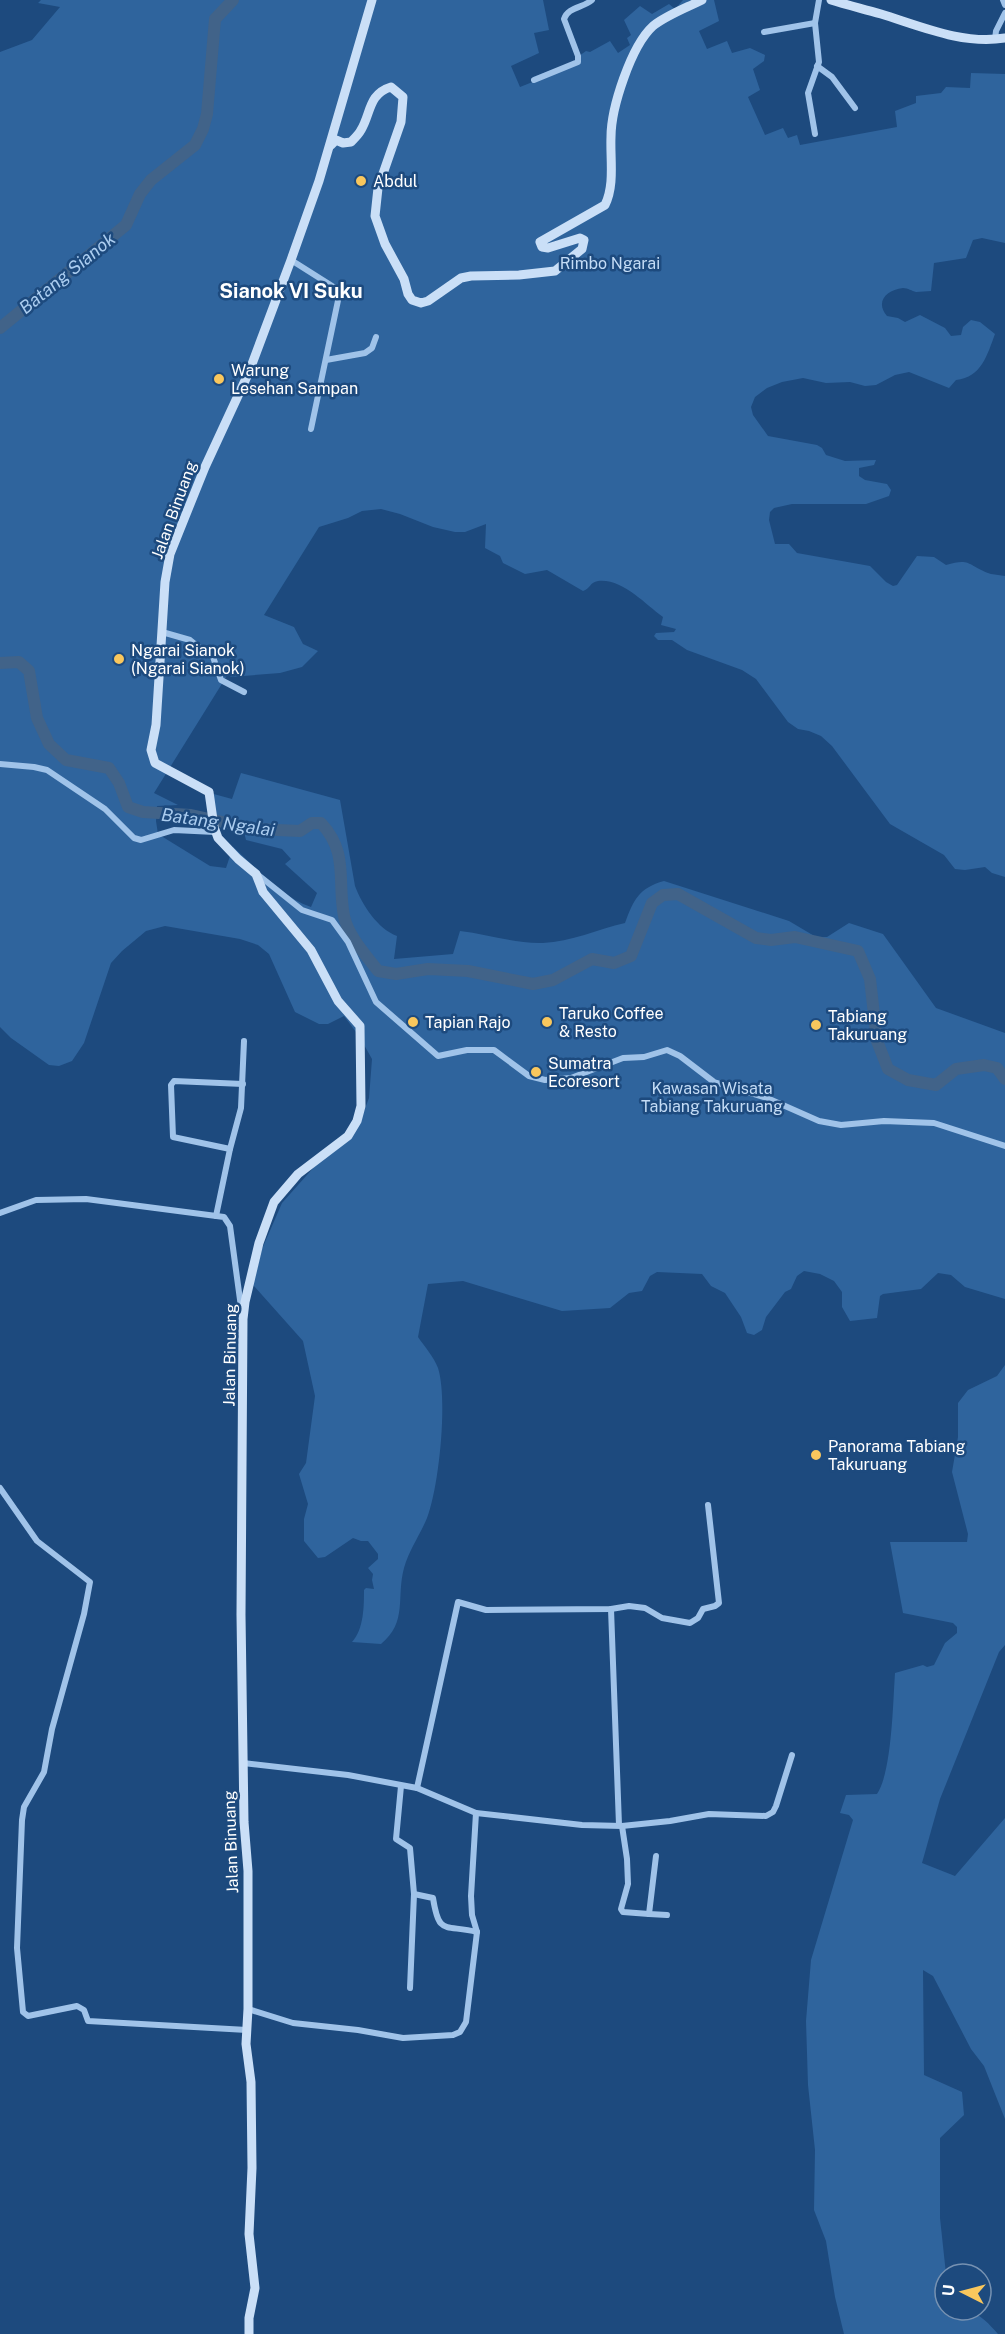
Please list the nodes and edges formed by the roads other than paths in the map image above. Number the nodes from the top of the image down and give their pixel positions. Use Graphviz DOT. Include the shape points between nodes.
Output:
graph roads {
  1 [pos="372,0"];
  2 [pos="592,0"];
  3 [pos="702,0"];
  4 [pos="819,0"];
  5 [pos="831,0"];
  6 [pos="1003,0"];
  7 [pos="849,3"];
  8 [pos="1005,5"];
  9 [pos="1005,13"];
  10 [pos="815,23"];
  11 [pos="764,32"];
  12 [pos="1000,38"];
  13 [pos="817,66"];
  14 [pos="534,80"];
  15 [pos="855,108"];
  16 [pos="815,134"];
  17 [pos="331,145"];
  18 [pos="291,260"];
  19 [pos="376,337"];
  20 [pos="326,360"];
  21 [pos="311,429"];
  22 [pos="162,632"];
  23 [pos="244,692"];
  24 [pos="0,764"];
  25 [pos="214,829"];
  26 [pos="256,873"];
  27 [pos="244,1041"];
  28 [pos="243,1084"];
  29 [pos="1005,1146"];
  30 [pos="230,1149"];
  31 [pos="0,1213"];
  32 [pos="216,1216"];
  33 [pos="243,1319"];
  34 [pos="0,1488"];
  35 [pos="708,1505"];
  36 [pos="611,1609"];
  37 [pos="792,1755"];
  38 [pos="243,1762"];
  39 [pos="401,1786"];
  40 [pos="417,1788"];
  41 [pos="476,1813"];
  42 [pos="621,1825"];
  43 [pos="656,1856"];
  44 [pos="414,1894"];
  45 [pos="649,1914"];
  46 [pos="667,1915"];
  47 [pos="477,1932"];
  48 [pos="410,1988"];
  49 [pos="248,2009"];
  50 [pos="247,2030"];
  51 [pos="249,2334"];
  1 -- 17 [label="main road, Jalan Binuang"];
  2 -- 14 [label="street" via="569,11 564,19 578,62"];
  3 -- 17 [label="main road" via="652,27 640,44 612,111 610,186 605,205 540,242 548,248 584,240 582,249 555,271 461,278 428,301 417,302 408,294 375,216 378,188 401,122 403,97 391,87 384,89 369,106 362,129 351,142 336,140"];
  4 -- 10 [label="street"];
  5 -- 7 [label="main road"];
  6 -- 8 [label="street"];
  7 -- 12 [label="main road" via="966,38"];
  9 -- 12 [label="street" via="996,30"];
  10 -- 11 [label="street"];
  10 -- 13 [label="street"];
  13 -- 15 [label="street" via="831,77"];
  13 -- 16 [label="street" via="808,93"];
  17 -- 18 [label="main road, Jalan Binuang"];
  18 -- 20 [label="street" via="340,291"];
  18 -- 22 [label="main road, Jalan Binuang" via="249,372 170,554"];
  19 -- 20 [label="street" via="365,353"];
  20 -- 21 [label="street"];
  22 -- 23 [label="street" via="193,640 212,654 221,680"];
  22 -- 25 [label="main road, Jalan Binuang" via="151,755 155,763 209,792"];
  24 -- 25 [label="street" via="47,770 105,809 134,838"];
  25 -- 26 [label="main road, Jalan Binuang" via="225,847"];
  26 -- 29 [label="street" via="302,910 332,920 348,942 376,1002 438,1056 494,1050 528,1076 552,1080 571,1078 623,1058 667,1050 714,1082 767,1098 828,1124 934,1123"];
  26 -- 33 [label="main road, Jalan Binuang" via="263,892 311,950 338,1001 360,1026 361,1106 348,1136 298,1174 274,1202 258,1243"];
  27 -- 28 [label="street"];
  28 -- 30 [label="street"];
  28 -- 30 [label="street" via="185,1080 171,1085 173,1137"];
  30 -- 32 [label="street"];
  31 -- 32 [label="street" via="36,1200 86,1199"];
  32 -- 33 [label="street" via="224,1217 230,1226"];
  33 -- 38 [label="main road, Jalan Binuang"];
  34 -- 50 [label="street" via="37,1541 90,1582 51,1729 44,1772 24,1807 17,1948 23,2012 28,2016 77,2006 84,2010 88,2021"];
  35 -- 36 [label="street" via="719,1602 703,1609 690,1623 662,1618 645,1608"];
  36 -- 40 [label="street" via="486,1610 458,1602"];
  36 -- 42 [label="street"];
  37 -- 42 [label="street" via="776,1806 766,1816 697,1815"];
  38 -- 39 [label="street"];
  38 -- 49 [label="main road, Jalan Binuang"];
  39 -- 40 [label="street"];
  39 -- 44 [label="street" via="396,1839 412,1853"];
  40 -- 41 [label="street"];
  41 -- 42 [label="street" via="582,1825"];
  41 -- 47 [label="street" via="471,1896"];
  42 -- 45 [label="street" via="628,1884 621,1909"];
  43 -- 45 [label="street"];
  44 -- 47 [label="street" via="433,1898 435,1916 445,1927"];
  44 -- 48 [label="street"];
  45 -- 46 [label="street"];
  47 -- 49 [label="street" via="466,2022 453,2035 403,2038 293,2023"];
  49 -- 50 [label="main road, Jalan Binuang"];
  50 -- 51 [label="main road, Jalan Binuang" via="252,2168 249,2234 255,2281"];
}
